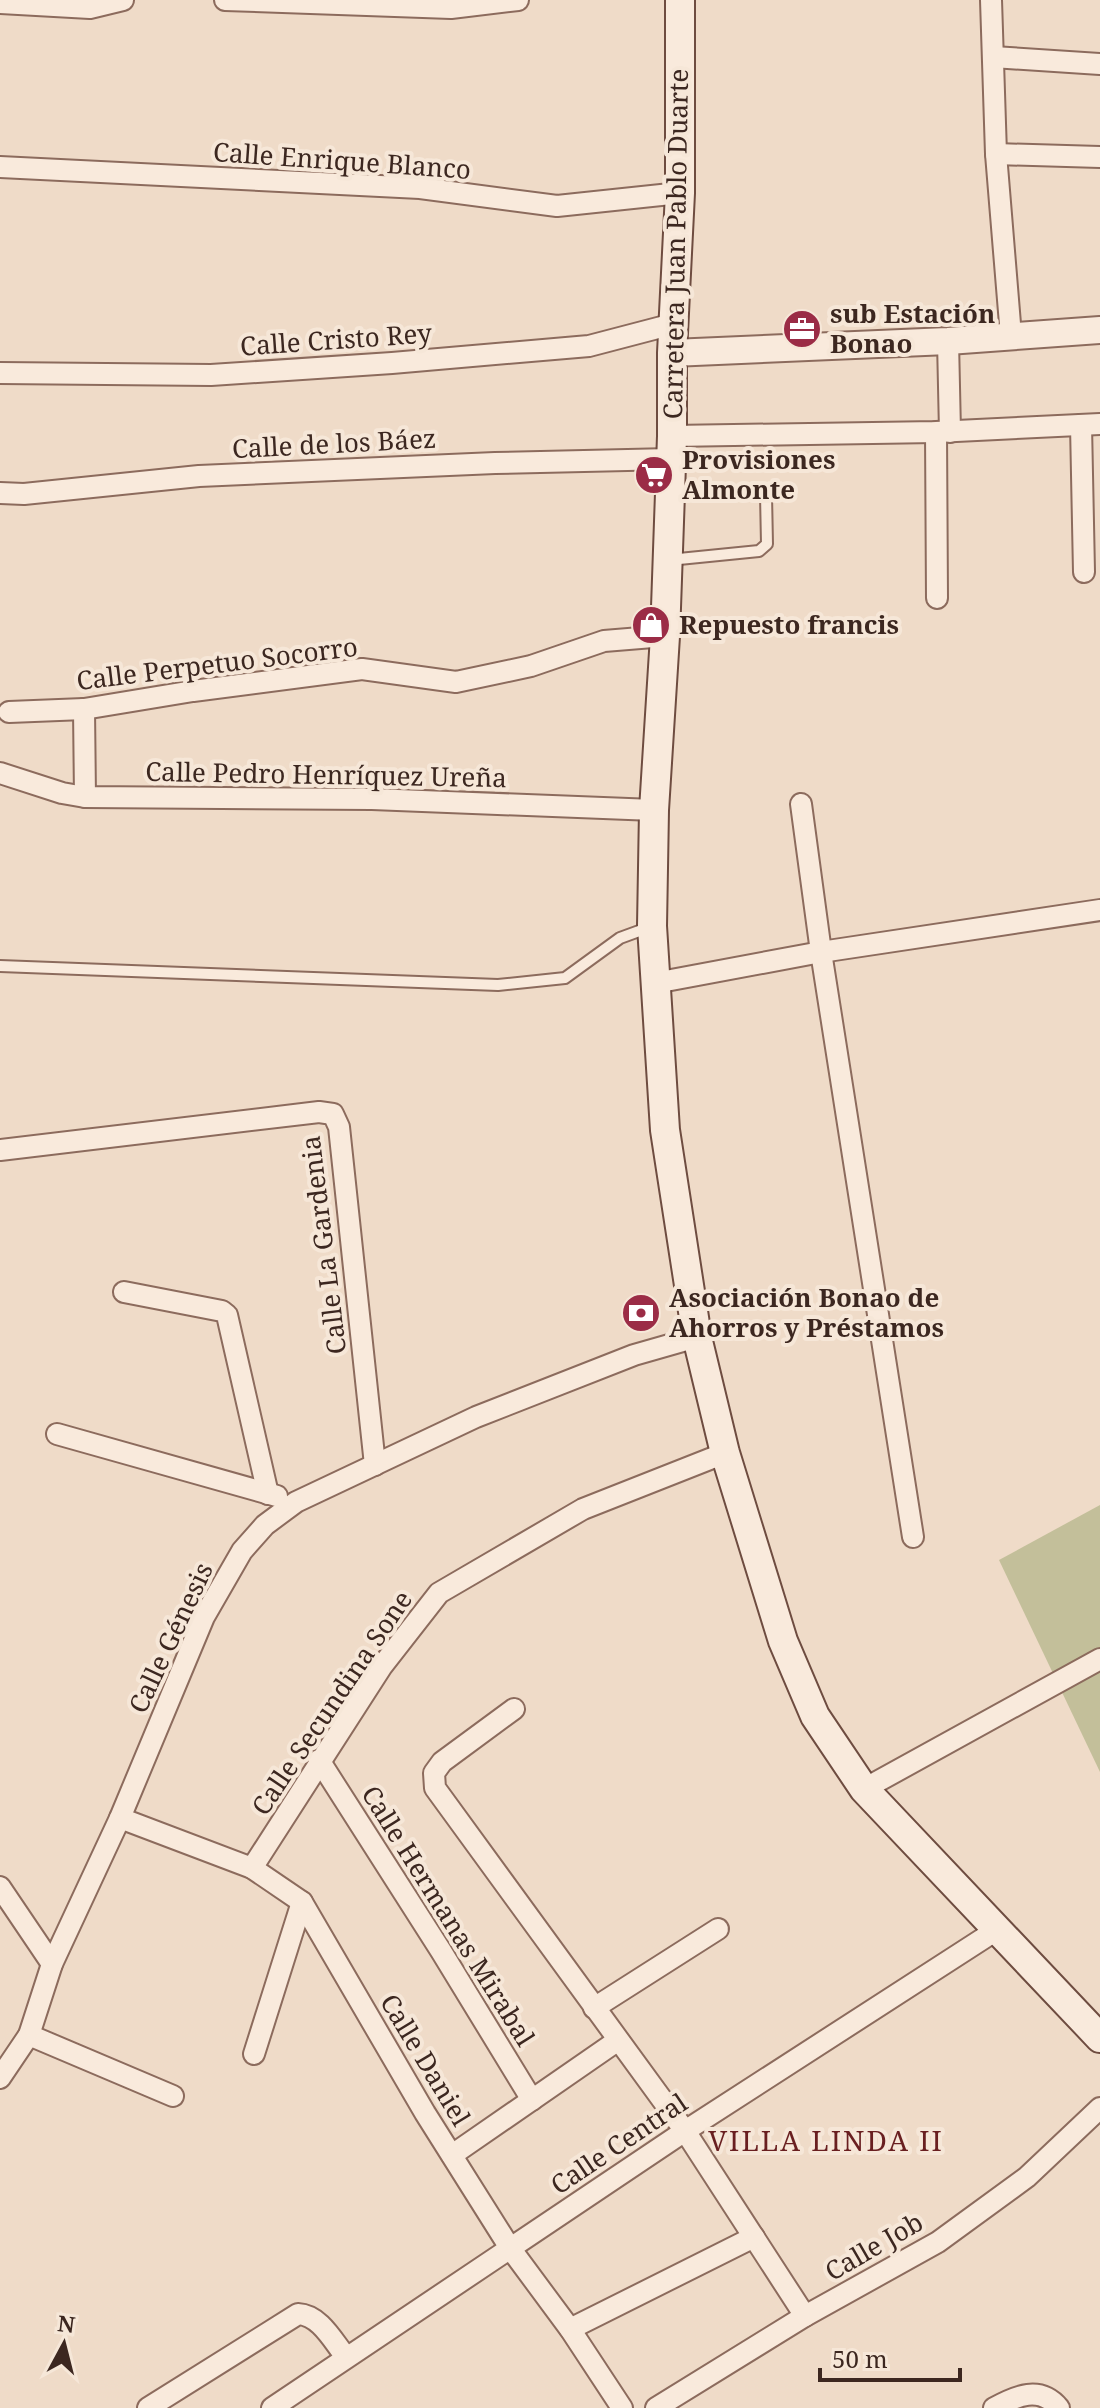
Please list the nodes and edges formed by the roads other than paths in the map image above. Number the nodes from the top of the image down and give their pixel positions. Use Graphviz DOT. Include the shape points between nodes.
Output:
graph roads {
  1 [pos="123,0"];
  2 [pos="225,0"];
  3 [pos="518,0"];
  4 [pos="680,0"];
  5 [pos="991,0"];
  6 [pos="0,3"];
  7 [pos="993,57"];
  8 [pos="1100,64"];
  9 [pos="996,154"];
  10 [pos="1100,157"];
  11 [pos="0,167"];
  12 [pos="680,193"];
  13 [pos="673,324"];
  14 [pos="1100,330"];
  15 [pos="1011,336"];
  16 [pos="948,341"];
  17 [pos="672,353"];
  18 [pos="0,373"];
  19 [pos="1091,425"];
  20 [pos="943,432"];
  21 [pos="671,448"];
  22 [pos="0,493"];
  23 [pos="670,495"];
  24 [pos="667,560"];
  25 [pos="1084,572"];
  26 [pos="937,598"];
  27 [pos="665,636"];
  28 [pos="84,709"];
  29 [pos="9,712"];
  30 [pos="0,773"];
  31 [pos="85,797"];
  32 [pos="801,804"];
  33 [pos="654,810"];
  34 [pos="1100,910"];
  35 [pos="652,926"];
  36 [pos="821,952"];
  37 [pos="0,966"];
  38 [pos="655,983"];
  39 [pos="0,1150"];
  40 [pos="124,1292"];
  41 [pos="697,1337"];
  42 [pos="57,1434"];
  43 [pos="725,1453"];
  44 [pos="375,1465"];
  45 [pos="268,1494"];
  46 [pos="296,1502"];
  47 [pos="913,1537"];
  48 [pos="1100,1659"];
  49 [pos="514,1709"];
  50 [pos="319,1760"];
  51 [pos="864,1789"];
  52 [pos="120,1818"];
  53 [pos="252,1868"];
  54 [pos="0,1887"];
  55 [pos="302,1902"];
  56 [pos="718,1929"];
  57 [pos="998,1929"];
  58 [pos="52,1964"];
  59 [pos="594,2008"];
  60 [pos="29,2035"];
  61 [pos="1100,2038"];
  62 [pos="617,2041"];
  63 [pos="254,2054"];
  64 [pos="0,2078"];
  65 [pos="173,2096"];
  66 [pos="532,2100"];
  67 [pos="1100,2108"];
  68 [pos="685,2131"];
  69 [pos="452,2155"];
  70 [pos="754,2237"];
  71 [pos="510,2248"];
  72 [pos="805,2316"];
  73 [pos="570,2329"];
  74 [pos="346,2357"];
  75 [pos="148,2408"];
  76 [pos="272,2408"];
  77 [pos="622,2408"];
  78 [pos="656,2408"];
  79 [pos="994,2408"];
  80 [pos="1059,2408"];
  1 -- 6 [label="street" via="90,8"];
  2 -- 3 [label="street" via="451,8"];
  4 -- 12 [label="main road, Carretera Juan Pablo Duarte"];
  5 -- 7 [label="street"];
  7 -- 8 [label="street"];
  7 -- 9 [label="street"];
  9 -- 10 [label="street"];
  9 -- 15 [label="street"];
  11 -- 12 [label="street, Calle Enrique Blanco" via="420,188 557,206"];
  12 -- 13 [label="main road, Carretera Juan Pablo Duarte"];
  13 -- 17 [label="main road, Carretera Juan Pablo Duarte"];
  13 -- 18 [label="street, Calle Cristo Rey" via="589,346 392,363 211,375"];
  14 -- 15 [label="street"];
  15 -- 16 [label="street"];
  16 -- 17 [label="street"];
  16 -- 20 [label="street"];
  17 -- 21 [label="main road, Carretera Juan Pablo Duarte"];
  19 -- 20 [label="street, Calle de los Báez"];
  19 -- 25 [label="street"];
  20 -- 21 [label="street, Calle de los Báez"];
  20 -- 26 [label="street"];
  21 -- 22 [label="street, Calle de los Báez"];
  21 -- 23 [label="main road, Carretera Juan Pablo Duarte"];
  23 -- 24 [label="main road, Carretera Juan Pablo Duarte"];
  23 -- 24 [label="lane" via="763,490 767,544 759,551"];
  24 -- 27 [label="main road, Carretera Juan Pablo Duarte"];
  27 -- 28 [label="street, Calle Perpetuo Socorro" via="604,641 531,666 456,682 362,669"];
  27 -- 33 [label="main road, Carretera Juan Pablo Duarte"];
  28 -- 29 [label="street, Calle Perpetuo Socorro"];
  28 -- 31 [label="street"];
  30 -- 31 [label="street, Calle Pedro Henríquez Ureña"];
  31 -- 33 [label="street, Calle Pedro Henríquez Ureña" via="372,799"];
  32 -- 36 [label="street"];
  33 -- 35 [label="main road, Carretera Juan Pablo Duarte"];
  34 -- 36 [label="street"];
  35 -- 37 [label="lane" via="620,938 565,978 498,985"];
  35 -- 38 [label="main road, Carretera Juan Pablo Duarte"];
  36 -- 38 [label="street"];
  36 -- 47 [label="street"];
  38 -- 41 [label="main road, Carretera Juan Pablo Duarte" via="665,1130"];
  39 -- 44 [label="street, Calle La Gardenia" via="333,1114 339,1127"];
  40 -- 45 [label="street" via="227,1315"];
  41 -- 43 [label="main road, Carretera Juan Pablo Duarte"];
  41 -- 44 [label="street, Calle Génesis" via="634,1355 476,1417"];
  42 -- 45 [label="street"];
  43 -- 50 [label="street, Calle Secundina Sone" via="583,1509 439,1593"];
  43 -- 51 [label="main road, Carretera Juan Pablo Duarte" via="788,1654 815,1716"];
  44 -- 46 [label="street, Calle Génesis"];
  45 -- 46 [label="street"];
  46 -- 52 [label="street, Calle Génesis" via="242,1551 204,1617"];
  48 -- 51 [label="street"];
  49 -- 59 [label="street" via="442,1762 434,1773 435,1788"];
  50 -- 53 [label="street, Calle Secundina Sone"];
  50 -- 66 [label="street, Calle Hermanas Mirabal"];
  51 -- 57 [label="main road, Carretera Juan Pablo Duarte"];
  52 -- 53 [label="street, Calle Daniel"];
  52 -- 58 [label="street, Calle Génesis"];
  53 -- 55 [label="street, Calle Daniel"];
  54 -- 58 [label="street"];
  55 -- 63 [label="street"];
  55 -- 69 [label="street, Calle Daniel"];
  56 -- 59 [label="street"];
  57 -- 61 [label="main road, Carretera Juan Pablo Duarte"];
  57 -- 68 [label="street, Calle Central"];
  58 -- 60 [label="street, Calle Génesis"];
  59 -- 62 [label="street"];
  60 -- 64 [label="street, Calle Génesis"];
  60 -- 65 [label="street"];
  62 -- 66 [label="street"];
  62 -- 68 [label="street"];
  66 -- 69 [label="street"];
  67 -- 72 [label="street, Calle Job" via="1027,2177 938,2242"];
  68 -- 70 [label="street"];
  68 -- 71 [label="street, Calle Central"];
  69 -- 71 [label="street, Calle Daniel"];
  70 -- 72 [label="street"];
  70 -- 73 [label="street"];
  71 -- 73 [label="street, Calle Daniel"];
  71 -- 74 [label="street, Calle Central"];
  72 -- 78 [label="street, Calle Job"];
  73 -- 77 [label="street, Calle Daniel"];
  74 -- 75 [label="street" via="318,2321 298,2314"];
  74 -- 76 [label="street, Calle Central"];
  79 -- 80 [label="street" via="1020,2394 1037,2394"];
}
